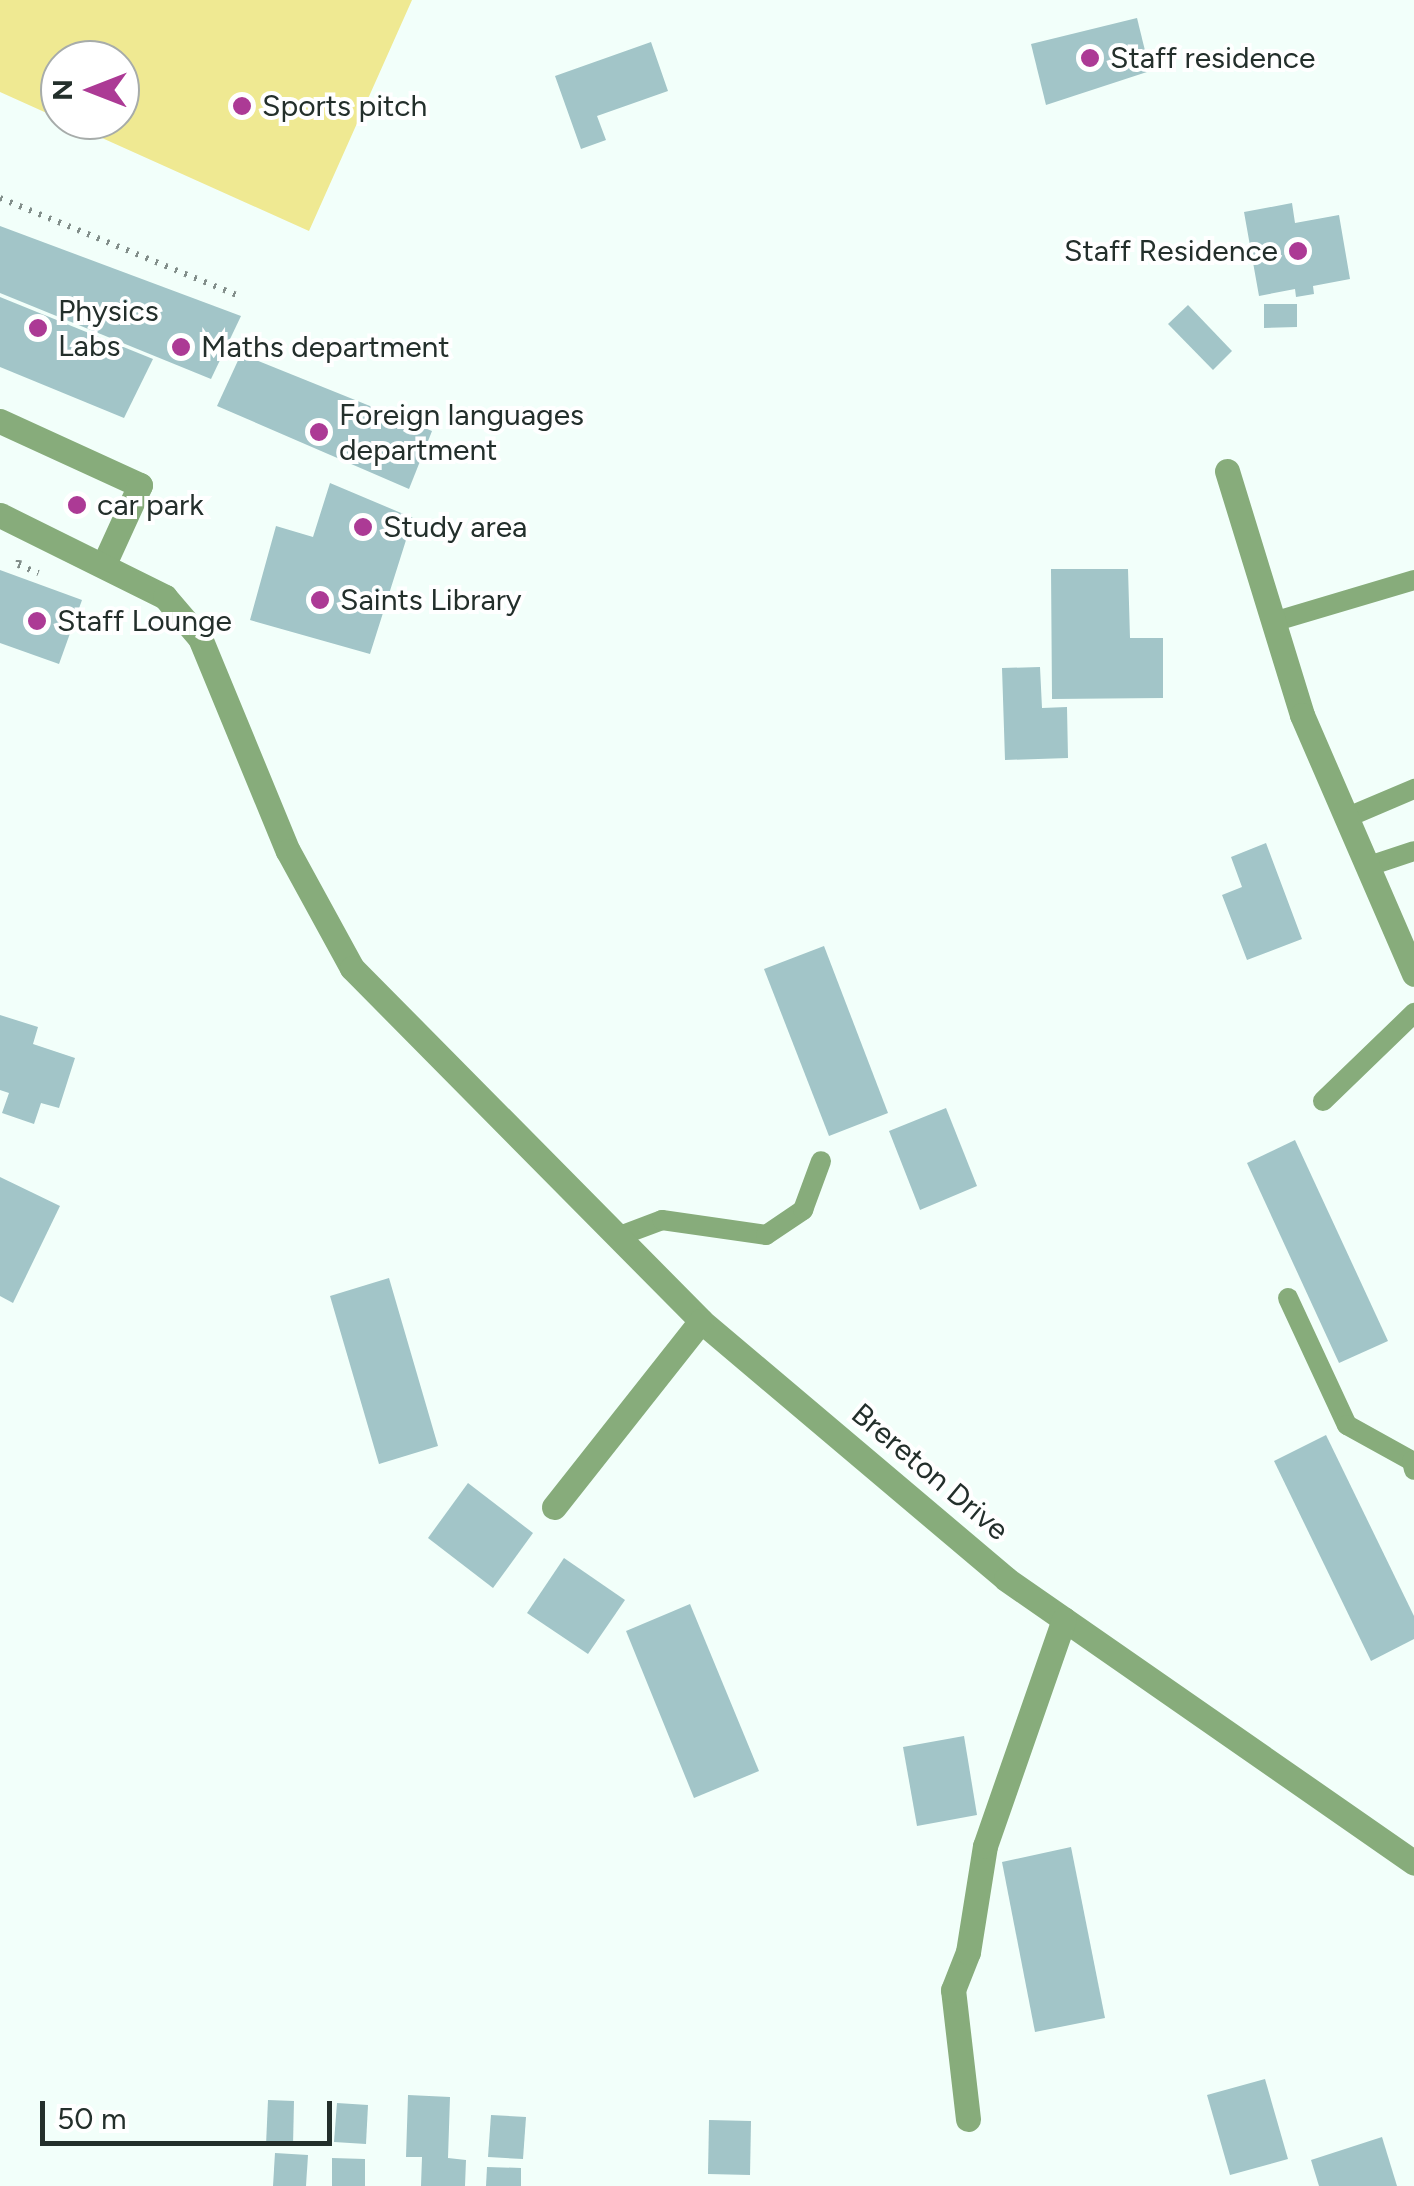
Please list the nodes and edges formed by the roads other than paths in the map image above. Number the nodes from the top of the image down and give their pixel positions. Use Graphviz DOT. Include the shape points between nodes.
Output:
graph roads {
  1 [pos="0,421"];
  2 [pos="1227,470"];
  3 [pos="0,515"];
  4 [pos="104,564"];
  5 [pos="1414,580"];
  6 [pos="1274,622"];
  7 [pos="1414,789"];
  8 [pos="1348,817"];
  9 [pos="1414,851"];
  10 [pos="1369,866"];
  11 [pos="1414,974"];
  12 [pos="1414,1013"];
  13 [pos="1323,1101"];
  14 [pos="821,1161"];
  15 [pos="617,1237"];
  16 [pos="1288,1298"];
  17 [pos="701,1322"];
  18 [pos="1414,1470"];
  19 [pos="554,1507"];
  20 [pos="1064,1620"];
  21 [pos="1414,1864"];
  22 [pos="968,2119"];
  1 -- 4 [label="street" via="140,485"];
  2 -- 6 [label="street"];
  3 -- 4 [label="street, Brereton Drive"];
  4 -- 15 [label="street, Brereton Drive" via="165,597 200,638 288,851 352,968"];
  5 -- 6 [label="lane"];
  6 -- 8 [label="street" via="1302,715"];
  7 -- 8 [label="lane"];
  8 -- 10 [label="street"];
  9 -- 10 [label="lane"];
  10 -- 11 [label="street"];
  12 -- 13 [label="lane"];
  14 -- 15 [label="lane" via="803,1210 766,1234 662,1220"];
  15 -- 17 [label="street, Brereton Drive"];
  16 -- 18 [label="lane" via="1347,1425 1412,1461"];
  17 -- 19 [label="street"];
  17 -- 20 [label="street, Brereton Drive" via="1006,1579"];
  20 -- 21 [label="street, Brereton Drive"];
  20 -- 22 [label="street" via="985,1846 968,1952 954,1990"];
}
